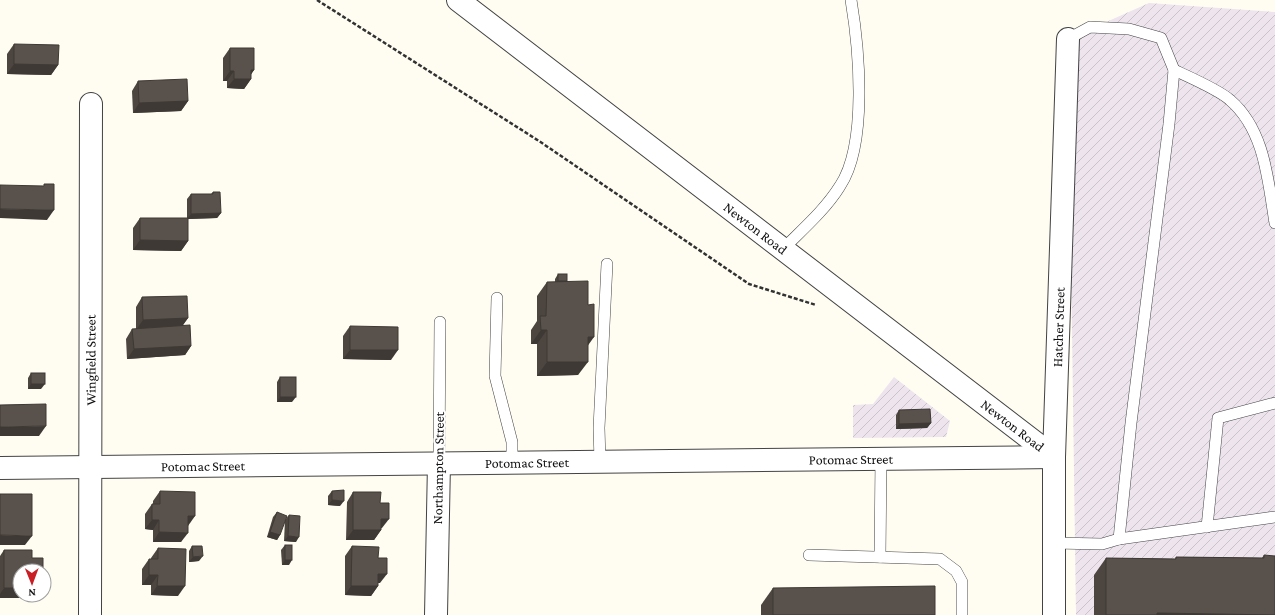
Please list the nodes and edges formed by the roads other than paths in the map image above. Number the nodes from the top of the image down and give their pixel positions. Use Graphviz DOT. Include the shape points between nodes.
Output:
graph roads {
  1 [pos="458,0"];
  2 [pos="851,0"];
  3 [pos="1068,39"];
  4 [pos="1174,70"];
  5 [pos="91,104"];
  6 [pos="1275,224"];
  7 [pos="783,249"];
  8 [pos="607,264"];
  9 [pos="497,298"];
  10 [pos="440,322"];
  11 [pos="1275,403"];
  12 [pos="1054,457"];
  13 [pos="881,458"];
  14 [pos="600,461"];
  15 [pos="512,462"];
  16 [pos="439,463"];
  17 [pos="92,467"];
  18 [pos="0,468"];
  19 [pos="1275,517"];
  20 [pos="1207,526"];
  21 [pos="1119,539"];
  22 [pos="1054,543"];
  23 [pos="809,555"];
  24 [pos="880,557"];
  25 [pos="90,615"];
  26 [pos="436,615"];
  27 [pos="962,615"];
  28 [pos="1054,615"];
  1 -- 7 [label="street, Newton Road"];
  2 -- 7 [label="lane" via="857,33 858,127 852,163 841,185 820,212"];
  3 -- 4 [label="lane" via="1090,27 1129,29 1161,38"];
  3 -- 12 [label="street, Hatcher Street"];
  4 -- 6 [label="lane" via="1230,100 1250,123 1264,164"];
  4 -- 21 [label="lane"];
  5 -- 17 [label="street, Wingfield Street"];
  7 -- 12 [label="street, Newton Road"];
  8 -- 14 [label="lane"];
  9 -- 15 [label="lane" via="495,376 512,442"];
  10 -- 16 [label="lane, Northampton Street"];
  11 -- 20 [label="lane" via="1218,418"];
  12 -- 13 [label="street, Potomac Street"];
  12 -- 22 [label="street, Hatcher Street"];
  13 -- 14 [label="street, Potomac Street"];
  13 -- 24 [label="lane"];
  14 -- 15 [label="street, Potomac Street"];
  15 -- 16 [label="street, Potomac Street"];
  16 -- 17 [label="street, Potomac Street"];
  16 -- 26 [label="street, Northampton Street"];
  17 -- 18 [label="street, Potomac Street"];
  17 -- 25 [label="street, Wingfield Street"];
  19 -- 20 [label="lane"];
  20 -- 21 [label="lane"];
  21 -- 22 [label="lane" via="1102,544"];
  22 -- 28 [label="street, Hatcher Street"];
  23 -- 24 [label="lane"];
  24 -- 27 [label="lane" via="940,559 956,571 962,582"];
}
